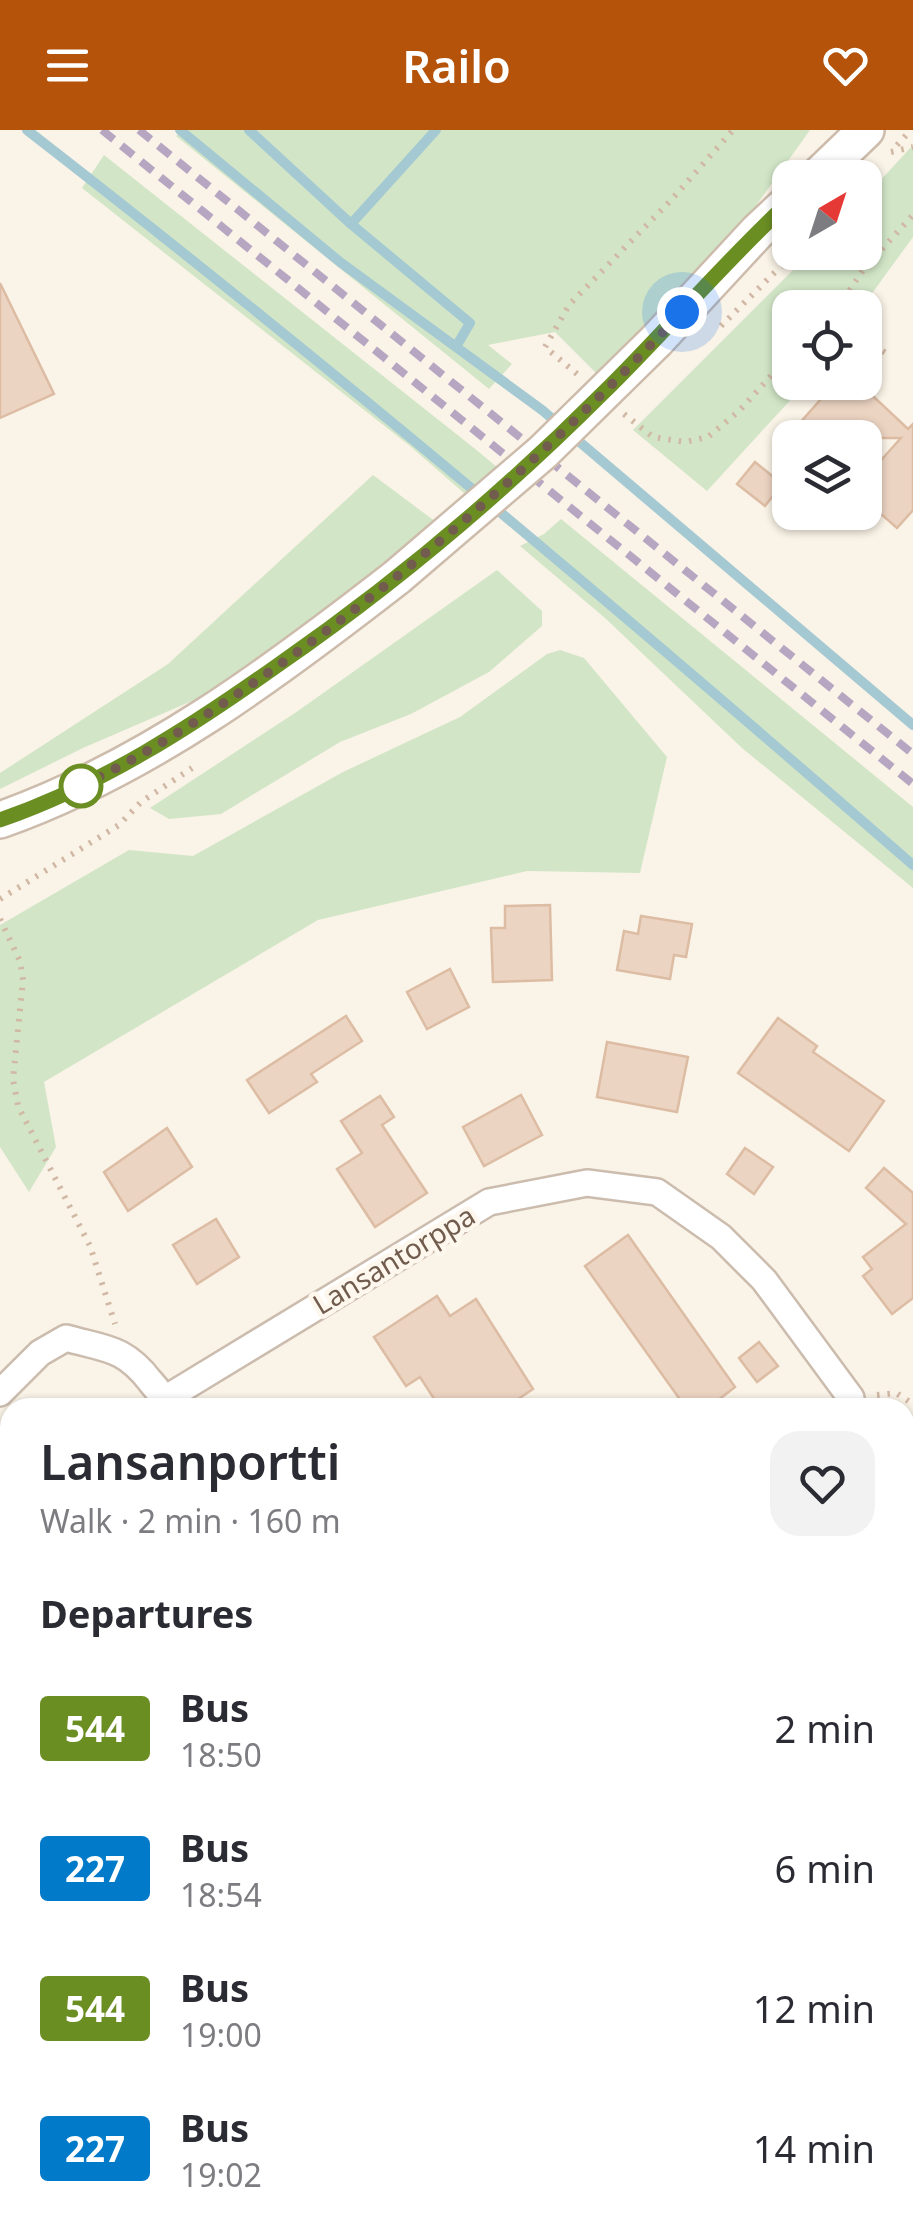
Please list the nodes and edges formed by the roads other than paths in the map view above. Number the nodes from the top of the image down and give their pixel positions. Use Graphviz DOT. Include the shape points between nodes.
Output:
graph roads {
  1 [pos="829,130"];
  2 [pos="878,141"];
  3 [pos="808,160"];
  4 [pos="846,160"];
  5 [pos="772,211"];
  6 [pos="772,218"];
  7 [pos="758,231"];
  8 [pos="9,820"];
  9 [pos="0,1393"];
  10 [pos="162,1398"];
  11 [pos="174,1398"];
  12 [pos="851,1398"];
  1 -- 3 [label="street"];
  2 -- 4 [label="street"];
  5 -- 7 [label="street"];
  6 -- 7 [label="street"];
  7 -- 8 [label="street, bridge" via="543,452 397,577 205,716 115,770"];
  9 -- 10 [label="street" via="40,1353 66,1338 124,1354"];
  11 -- 12 [label="street, Lansantorppa" via="489,1202 587,1184 657,1192 722,1237 764,1280"];
}
